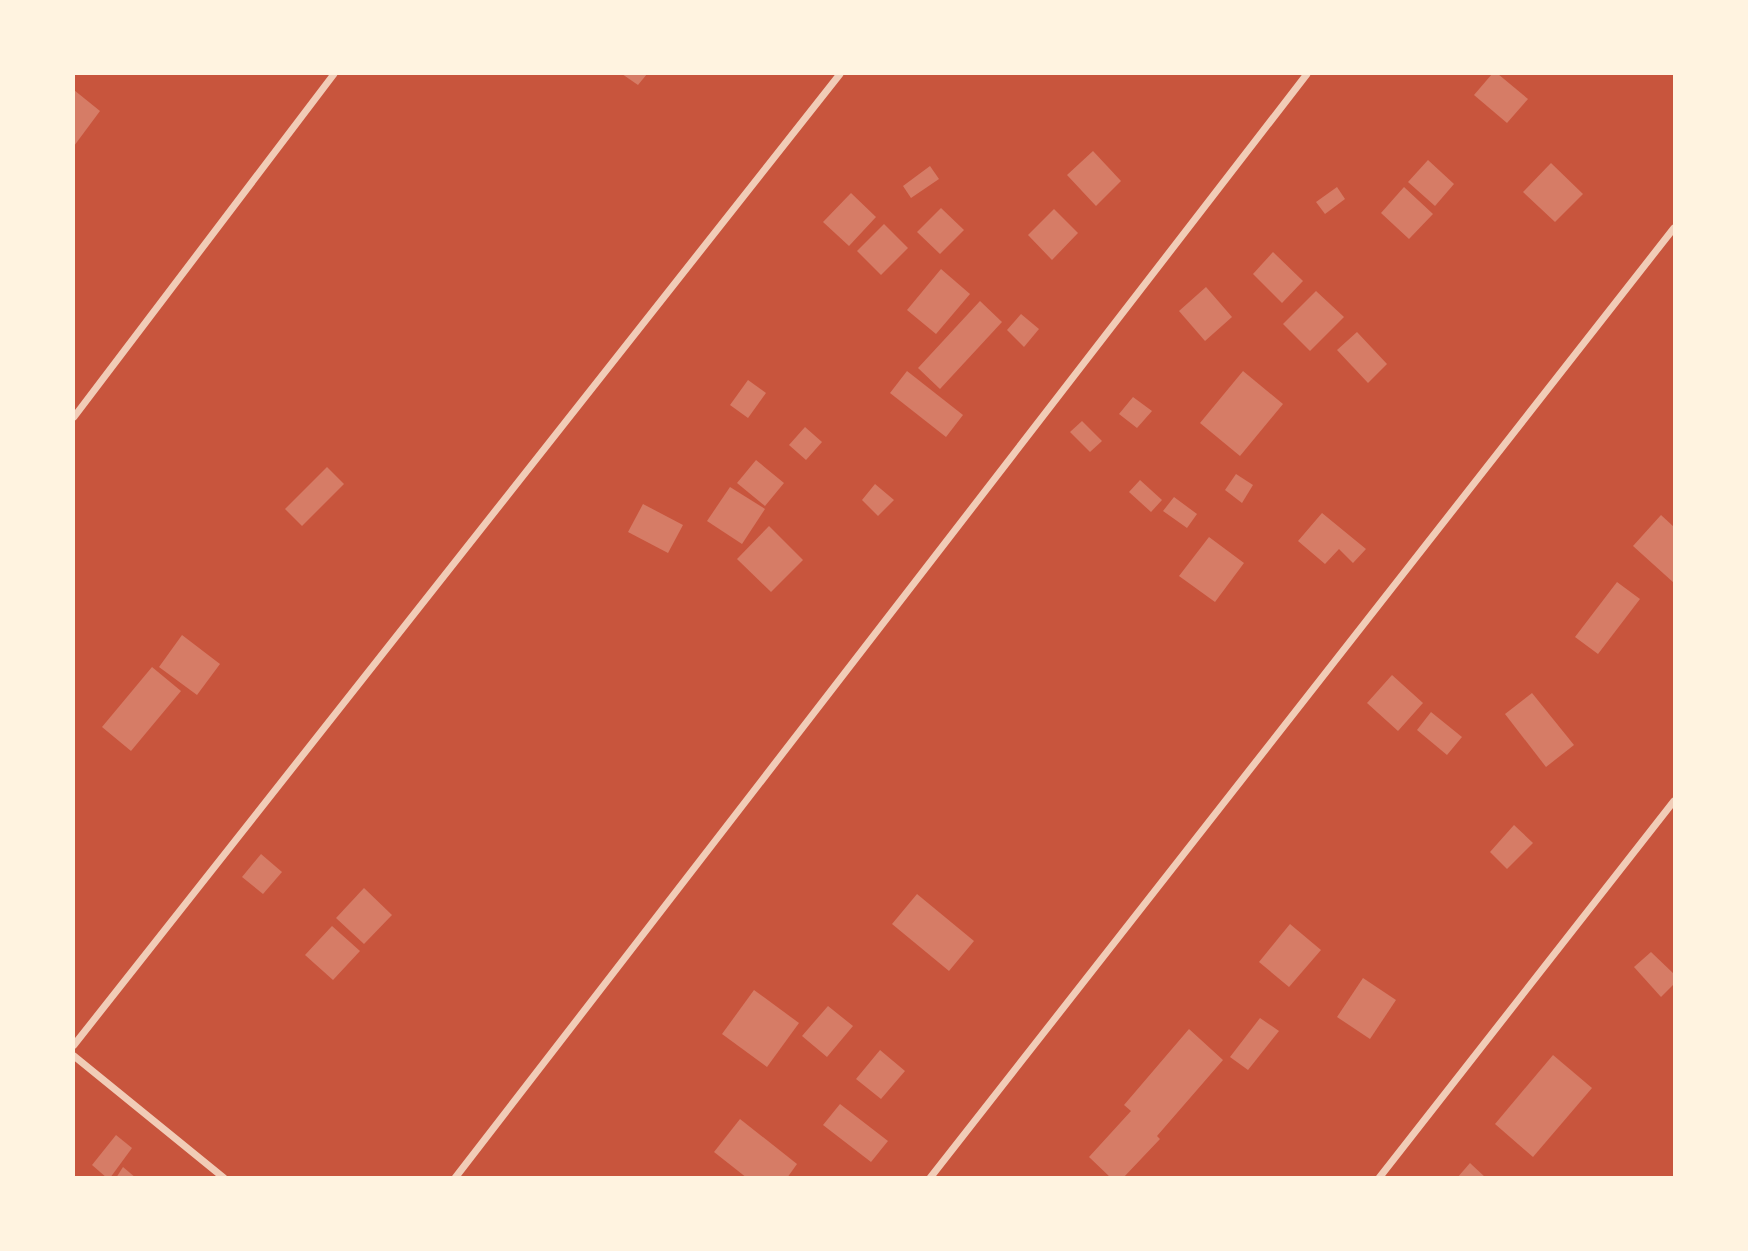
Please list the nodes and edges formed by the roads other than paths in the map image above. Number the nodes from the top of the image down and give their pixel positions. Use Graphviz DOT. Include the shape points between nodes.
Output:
graph roads {
  1 [pos="334,74"];
  2 [pos="840,74"];
  3 [pos="1307,74"];
  4 [pos="1675,228"];
  5 [pos="74,417"];
  6 [pos="1675,802"];
  7 [pos="74,1045"];
  8 [pos="74,1056"];
  9 [pos="224,1178"];
  10 [pos="455,1178"];
  11 [pos="930,1178"];
  12 [pos="1379,1178"];
  1 -- 5 [label="street"];
  2 -- 7 [label="street"];
  3 -- 10 [label="street"];
  4 -- 11 [label="street"];
  6 -- 12 [label="street"];
  8 -- 9 [label="street"];
}
